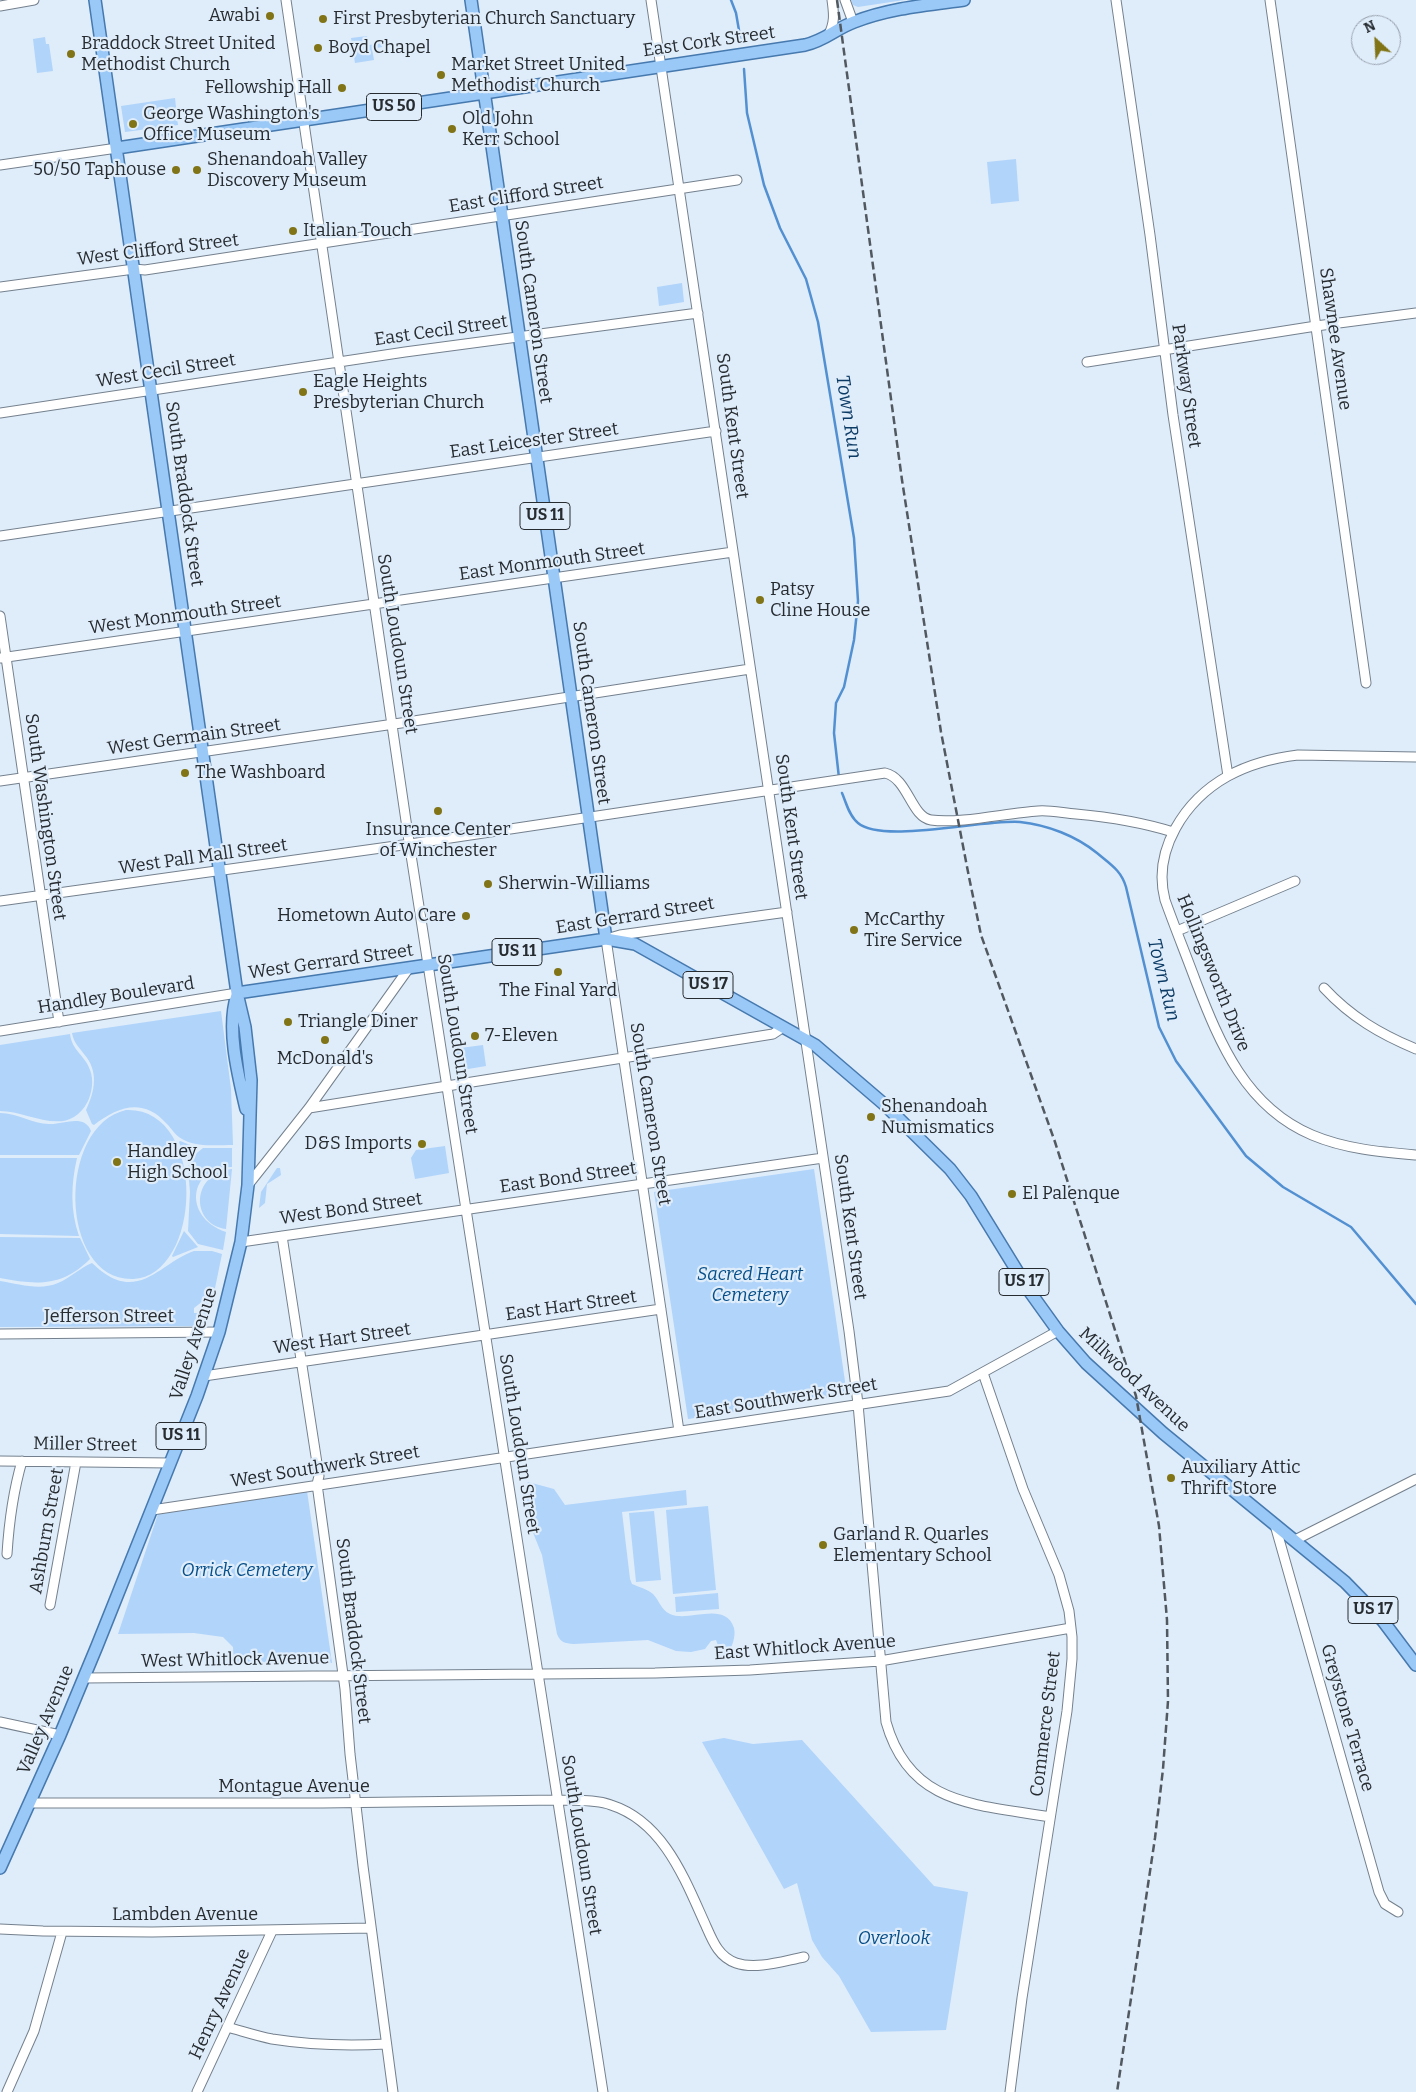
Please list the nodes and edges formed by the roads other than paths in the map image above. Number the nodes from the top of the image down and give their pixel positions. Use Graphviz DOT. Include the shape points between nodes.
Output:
graph roads {
  1 [pos="34,0"];
  2 [pos="95,0"];
  3 [pos="286,0"];
  4 [pos="471,0"];
  5 [pos="651,0"];
  6 [pos="832,0"];
  7 [pos="845,0"];
  8 [pos="964,0"];
  9 [pos="1116,0"];
  10 [pos="1270,0"];
  11 [pos="0,6"];
  12 [pos="853,22"];
  13 [pos="827,38"];
  14 [pos="661,66"];
  15 [pos="484,94"];
  16 [pos="304,120"];
  17 [pos="116,148"];
  18 [pos="0,165"];
  19 [pos="737,180"];
  20 [pos="679,189"];
  21 [pos="502,215"];
  22 [pos="320,244"];
  23 [pos="134,269"];
  24 [pos="0,287"];
  25 [pos="698,313"];
  26 [pos="1416,313"];
  27 [pos="1316,326"];
  28 [pos="519,337"];
  29 [pos="1164,350"];
  30 [pos="338,362"];
  31 [pos="1086,362"];
  32 [pos="151,389"];
  33 [pos="0,413"];
  34 [pos="716,431"];
  35 [pos="537,457"];
  36 [pos="356,484"];
  37 [pos="168,511"];
  38 [pos="0,536"];
  39 [pos="733,552"];
  40 [pos="554,579"];
  41 [pos="374,605"];
  42 [pos="0,616"];
  43 [pos="186,632"];
  44 [pos="3,658"];
  45 [pos="750,669"];
  46 [pos="1366,683"];
  47 [pos="571,697"];
  48 [pos="392,724"];
  49 [pos="203,752"];
  50 [pos="1416,757"];
  51 [pos="1228,776"];
  52 [pos="23,778"];
  53 [pos="0,781"];
  54 [pos="770,790"];
  55 [pos="588,817"];
  56 [pos="1173,832"];
  57 [pos="410,844"];
  58 [pos="220,870"];
  59 [pos="1295,881"];
  60 [pos="40,896"];
  61 [pos="0,902"];
  62 [pos="787,912"];
  63 [pos="1177,931"];
  64 [pos="606,939"];
  65 [pos="429,965"];
  66 [pos="408,968"];
  67 [pos="1324,988"];
  68 [pos="238,993"];
  69 [pos="59,1022"];
  70 [pos="782,1028"];
  71 [pos="0,1030"];
  72 [pos="806,1041"];
  73 [pos="1416,1049"];
  74 [pos="624,1058"];
  75 [pos="447,1086"];
  76 [pos="309,1108"];
  77 [pos="1416,1155"];
  78 [pos="823,1158"];
  79 [pos="643,1184"];
  80 [pos="248,1185"];
  81 [pos="466,1209"];
  82 [pos="282,1236"];
  83 [pos="241,1242"];
  84 [pos="661,1309"];
  85 [pos="1058,1331"];
  86 [pos="219,1332"];
  87 [pos="0,1334"];
  88 [pos="485,1335"];
  89 [pos="301,1362"];
  90 [pos="983,1373"];
  91 [pos="204,1376"];
  92 [pos="858,1404"];
  93 [pos="679,1431"];
  94 [pos="504,1456"];
  95 [pos="0,1461"];
  96 [pos="22,1461"];
  97 [pos="76,1462"];
  98 [pos="170,1463"];
  99 [pos="1416,1479"];
  100 [pos="317,1484"];
  101 [pos="152,1510"];
  102 [pos="1275,1525"];
  103 [pos="1295,1540"];
  104 [pos="7,1554"];
  105 [pos="50,1605"];
  106 [pos="1072,1628"];
  107 [pos="880,1661"];
  108 [pos="1416,1665"];
  109 [pos="538,1673"];
  110 [pos="343,1675"];
  111 [pos="84,1678"];
  112 [pos="0,1722"];
  113 [pos="60,1735"];
  114 [pos="558,1800"];
  115 [pos="30,1803"];
  116 [pos="356,1803"];
  117 [pos="1050,1817"];
  118 [pos="0,1868"];
  119 [pos="1398,1912"];
  120 [pos="371,1928"];
  121 [pos="0,1929"];
  122 [pos="272,1931"];
  123 [pos="62,1932"];
  124 [pos="804,1957"];
  125 [pos="227,2027"];
  126 [pos="386,2044"];
  127 [pos="7,2092"];
  128 [pos="197,2092"];
  129 [pos="393,2092"];
  130 [pos="603,2092"];
  131 [pos="1010,2092"];
  1 -- 11 [label="street"];
  2 -- 17 [label="main road, South Braddock Street"];
  3 -- 16 [label="street, South Loudoun Street"];
  4 -- 15 [label="main road, South Cameron Street / US 11"];
  5 -- 14 [label="street, South Kent Street"];
  6 -- 13 [label="street" via="833,26"];
  7 -- 12 [label="street"];
  8 -- 12 [label="main road, East Cork Street" via="890,11"];
  9 -- 29 [label="street, Parkway Street"];
  10 -- 27 [label="street, Shawnee Avenue"];
  12 -- 13 [label="main road, East Cork Street"];
  13 -- 14 [label="main road, East Cork Street" via="806,45"];
  14 -- 15 [label="main road, East Cork Street"];
  14 -- 20 [label="street, South Kent Street"];
  15 -- 16 [label="main road, East Cork Street / US 50"];
  15 -- 21 [label="main road, South Cameron Street / US 11"];
  16 -- 17 [label="main road, US 50"];
  16 -- 22 [label="street, South Loudoun Street"];
  17 -- 18 [label="street"];
  17 -- 23 [label="main road, South Braddock Street"];
  19 -- 20 [label="street, East Clifford Street"];
  20 -- 21 [label="street, East Clifford Street"];
  20 -- 25 [label="street, South Kent Street"];
  21 -- 22 [label="street, East Clifford Street"];
  21 -- 28 [label="main road, South Cameron Street / US 11"];
  22 -- 23 [label="street, West Clifford Street"];
  22 -- 30 [label="street, South Loudoun Street"];
  23 -- 24 [label="street, West Clifford Street"];
  23 -- 32 [label="main road, South Braddock Street"];
  25 -- 28 [label="street, East Cecil Street"];
  25 -- 34 [label="street, South Kent Street"];
  26 -- 27 [label="street"];
  27 -- 29 [label="street"];
  27 -- 46 [label="street, Shawnee Avenue"];
  28 -- 30 [label="street, East Cecil Street"];
  28 -- 35 [label="main road, South Cameron Street / US 11"];
  29 -- 31 [label="street"];
  29 -- 51 [label="street, Parkway Street"];
  30 -- 32 [label="street, West Cecil Street"];
  30 -- 36 [label="street, South Loudoun Street"];
  32 -- 33 [label="street, West Cecil Street"];
  32 -- 37 [label="main road, South Braddock Street"];
  34 -- 35 [label="street, East Leicester Street"];
  34 -- 39 [label="street, South Kent Street"];
  35 -- 36 [label="street, East Leicester Street"];
  35 -- 40 [label="main road, South Cameron Street / US 11"];
  36 -- 37 [label="street, East Leicester Street"];
  36 -- 41 [label="street, South Loudoun Street"];
  37 -- 38 [label="street, East Leicester Street"];
  37 -- 43 [label="main road, South Braddock Street"];
  39 -- 40 [label="street, East Monmouth Street"];
  39 -- 45 [label="street, South Kent Street"];
  40 -- 41 [label="street, East Monmouth Street"];
  40 -- 47 [label="main road, South Cameron Street / US 11"];
  41 -- 43 [label="street, West Monmouth Street"];
  41 -- 48 [label="street, South Loudoun Street"];
  42 -- 44 [label="street, South Washington Street"];
  43 -- 44 [label="street, West Monmouth Street"];
  43 -- 49 [label="main road, South Braddock Street"];
  44 -- 52 [label="street, South Washington Street"];
  45 -- 47 [label="street, West Germain Street"];
  45 -- 54 [label="street, South Kent Street"];
  47 -- 48 [label="street, West Germain Street"];
  47 -- 55 [label="main road, South Cameron Street / US 11"];
  48 -- 49 [label="street, West Germain Street"];
  48 -- 57 [label="street, South Loudoun Street"];
  49 -- 52 [label="street, West Germain Street"];
  49 -- 58 [label="main road, South Braddock Street"];
  50 -- 51 [label="street, Hollingsworth Drive" via="1298,755 1262,762"];
  51 -- 56 [label="street, Hollingsworth Drive" via="1194,804"];
  52 -- 53 [label="street, West Germain Street"];
  52 -- 60 [label="street, South Washington Street"];
  54 -- 55 [label="street, West Pall Mall Street"];
  54 -- 56 [label="street, West Pall Mall Street" via="885,773 897,778 921,814 928,819 957,820 1040,810 1109,818"];
  54 -- 62 [label="street, South Kent Street"];
  55 -- 57 [label="street, West Pall Mall Street"];
  55 -- 64 [label="main road, South Cameron Street / US 11"];
  56 -- 63 [label="street, Hollingsworth Drive" via="1164,856 1162,877"];
  57 -- 58 [label="street, West Pall Mall Street"];
  57 -- 65 [label="street, South Loudoun Street"];
  58 -- 60 [label="street, West Pall Mall Street"];
  58 -- 68 [label="main road, South Braddock Street"];
  59 -- 63 [label="street"];
  60 -- 61 [label="street, West Pall Mall Street"];
  60 -- 69 [label="street, South Washington Street"];
  62 -- 64 [label="street, East Gerrard Street"];
  62 -- 72 [label="street, South Kent Street"];
  63 -- 77 [label="street, Hollingsworth Drive" via="1219,1040 1241,1076 1269,1106 1300,1128 1330,1141 1379,1152"];
  64 -- 65 [label="main road, East Gerrard Street / US 11"];
  64 -- 70 [label="main road, Millwood Avenue / US 17" via="635,944"];
  64 -- 74 [label="street, South Cameron Street"];
  65 -- 66 [label="main road, West Gerrard Street / US 11"];
  65 -- 75 [label="street, South Loudoun Street"];
  66 -- 68 [label="main road, West Gerrard Street / US 11"];
  66 -- 76 [label="street"];
  67 -- 73 [label="street" via="1338,1004 1363,1022"];
  68 -- 69 [label="street, Handley Boulevard"];
  68 -- 80 [label="main road, South Braddock Street / US 11" via="251,1080"];
  69 -- 71 [label="street, Handley Boulevard"];
  70 -- 72 [label="main road, Millwood Avenue / US 17"];
  70 -- 74 [label="street" via="773,1034"];
  72 -- 78 [label="street, South Kent Street"];
  72 -- 85 [label="main road, Millwood Avenue / US 17" via="815,1045 885,1105 950,1169 976,1203 1030,1292"];
  74 -- 75 [label="street"];
  74 -- 79 [label="street, South Cameron Street"];
  75 -- 76 [label="street"];
  75 -- 81 [label="street, South Loudoun Street"];
  76 -- 80 [label="street"];
  78 -- 79 [label="street, East Bond Street"];
  78 -- 92 [label="street, South Kent Street"];
  79 -- 81 [label="street, East Bond Street"];
  79 -- 84 [label="street, South Cameron Street"];
  80 -- 83 [label="main road, Valley Avenue / US 11"];
  81 -- 82 [label="street, West Bond Street"];
  81 -- 88 [label="street, South Loudoun Street"];
  82 -- 83 [label="street, West Bond Street"];
  82 -- 89 [label="street, South Braddock Street"];
  83 -- 86 [label="main road, Valley Avenue / US 11"];
  84 -- 88 [label="street, East Hart Street"];
  84 -- 93 [label="street, South Cameron Street"];
  85 -- 90 [label="street, East Southwerk Street"];
  85 -- 102 [label="main road, Millwood Avenue / US 17" via="1122,1398"];
  86 -- 87 [label="street, Jefferson Street"];
  86 -- 91 [label="main road, Valley Avenue / US 11"];
  88 -- 89 [label="street, West Hart Street"];
  88 -- 94 [label="street, South Loudoun Street"];
  89 -- 91 [label="street, West Hart Street"];
  89 -- 100 [label="street, South Braddock Street" via="319,1476"];
  90 -- 92 [label="street, East Southwerk Street" via="949,1391"];
  90 -- 106 [label="street, Commerce Street" via="1023,1489 1059,1575"];
  91 -- 98 [label="main road, Valley Avenue / US 11"];
  92 -- 93 [label="street, East Southwerk Street"];
  92 -- 107 [label="street, South Kent Street"];
  93 -- 94 [label="street, East Southwerk Street"];
  94 -- 100 [label="street, West Southwerk Street"];
  94 -- 109 [label="street, South Loudoun Street"];
  95 -- 96 [label="street, Miller Street"];
  96 -- 97 [label="street, Miller Street"];
  96 -- 104 [label="street"];
  97 -- 98 [label="street, Miller Street"];
  97 -- 105 [label="street, Ashburn Street"];
  98 -- 101 [label="main road, Valley Avenue / US 11"];
  99 -- 103 [label="street"];
  100 -- 101 [label="street, West Southwerk Street"];
  100 -- 110 [label="street, South Braddock Street"];
  101 -- 111 [label="main road, Valley Avenue / US 11"];
  102 -- 103 [label="main road, Millwood Avenue / US 17"];
  102 -- 119 [label="street, Greystone Terrace" via="1379,1892 1385,1904"];
  103 -- 108 [label="main road, Millwood Avenue / US 17" via="1361,1598"];
  106 -- 107 [label="street, East Whitlock Avenue"];
  106 -- 117 [label="street, Commerce Street" via="1067,1711"];
  107 -- 109 [label="street, East Whitlock Avenue" via="646,1673"];
  107 -- 117 [label="street, South Kent Street" via="884,1711 890,1737 901,1758 921,1780 961,1801"];
  109 -- 110 [label="street, West Whitlock Avenue"];
  109 -- 114 [label="street, South Loudoun Street"];
  110 -- 111 [label="street, West Whitlock Avenue"];
  110 -- 116 [label="street, South Braddock Street"];
  111 -- 113 [label="main road, Valley Avenue / US 11"];
  112 -- 113 [label="street"];
  113 -- 115 [label="main road, Valley Avenue / US 11"];
  114 -- 116 [label="street, Montague Avenue"];
  114 -- 124 [label="street, Montague Avenue" via="610,1804 634,1816 649,1829 674,1859 716,1948 728,1959 744,1966"];
  114 -- 130 [label="street, South Loudoun Street"];
  115 -- 116 [label="street, Montague Avenue"];
  115 -- 118 [label="main road, Valley Avenue / US 11"];
  116 -- 120 [label="street, South Braddock Street"];
  117 -- 131 [label="street, Commerce Street"];
  120 -- 122 [label="street, Lambden Avenue"];
  120 -- 126 [label="street, South Braddock Street"];
  121 -- 123 [label="street, Lambden Avenue"];
  122 -- 123 [label="street, Lambden Avenue"];
  122 -- 125 [label="street, Henry Avenue"];
  123 -- 127 [label="street" via="34,2031"];
  125 -- 126 [label="street" via="271,2039 310,2044"];
  125 -- 128 [label="street, Henry Avenue"];
  126 -- 129 [label="street, South Braddock Street"];
}
